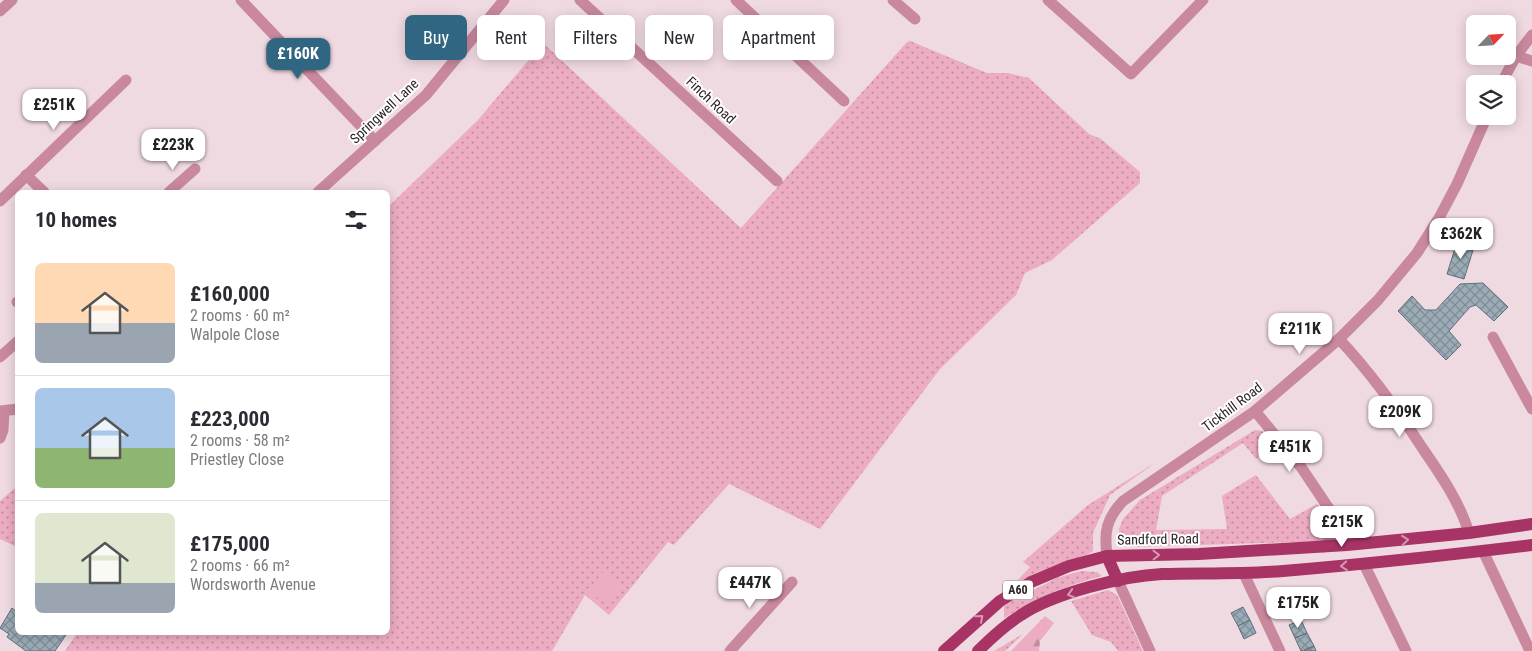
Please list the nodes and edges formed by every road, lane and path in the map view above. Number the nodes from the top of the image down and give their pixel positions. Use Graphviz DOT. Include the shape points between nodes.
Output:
graph roads {
  1 [pos="12,0"];
  2 [pos="241,0"];
  3 [pos="504,0"];
  4 [pos="580,0"];
  5 [pos="736,0"];
  6 [pos="893,0"];
  7 [pos="1048,0"];
  8 [pos="1203,0"];
  9 [pos="0,11"];
  10 [pos="916,19"];
  11 [pos="1532,35"];
  12 [pos="1516,56"];
  13 [pos="1532,61"];
  14 [pos="126,80"];
  15 [pos="844,101"];
  16 [pos="1483,125"];
  17 [pos="374,141"];
  18 [pos="195,169"];
  19 [pos="26,176"];
  20 [pos="777,182"];
  21 [pos="42,190"];
  22 [pos="171,190"];
  23 [pos="320,190"];
  24 [pos="0,201"];
  25 [pos="1493,337"];
  26 [pos="1339,339"];
  27 [pos="15,344"];
  28 [pos="0,357"];
  29 [pos="15,409"];
  30 [pos="1532,409"];
  31 [pos="2,411"];
  32 [pos="1255,411"];
  33 [pos="0,438"];
  34 [pos="1532,524"];
  35 [pos="1340,525"];
  36 [pos="1469,533"];
  37 [pos="1361,544"];
  38 [pos="1532,545"];
  39 [pos="1323,547"];
  40 [pos="1483,551"];
  41 [pos="1107,556"];
  42 [pos="1364,564"];
  43 [pos="1244,574"];
  44 [pos="1118,581"];
  45 [pos="792,582"];
  46 [pos="730,651"];
  47 [pos="944,651"];
  48 [pos="978,651"];
  49 [pos="1150,651"];
  50 [pos="1280,651"];
  51 [pos="1406,651"];
  52 [pos="1530,651"];
  1 -- 9 [label="street"];
  2 -- 17 [label="street"];
  3 -- 17 [label="street, Springwell Lane" via="426,95"];
  4 -- 20 [label="street, Finch Road"];
  5 -- 15 [label="street"];
  6 -- 10 [label="street"];
  7 -- 8 [label="street" via="1131,74"];
  11 -- 12 [label="street"];
  12 -- 13 [label="street"];
  14 -- 19 [label="street"];
  16 -- 26 [label="street, Tickhill Road" via="1457,184 1417,253 1378,300"];
  17 -- 23 [label="street, Springwell Lane"];
  18 -- 22 [label="street"];
  19 -- 21 [label="street"];
  19 -- 24 [label="street"];
  25 -- 30 [label="street"];
  26 -- 32 [label="street, Tickhill Road"];
  26 -- 36 [label="street" via="1394,404 1450,492"];
  27 -- 28 [label="street"];
  29 -- 31 [label="street"];
  31 -- 33 [label="street"];
  32 -- 35 [label="street" via="1302,467"];
  32 -- 41 [label="street, Tickhill Road" via="1123,501 1107,522 1104,537"];
  34 -- 36 [label="main road, Sandford Road / A60"];
  35 -- 37 [label="street" via="1350,538"];
  35 -- 39 [label="street" via="1336,536"];
  37 -- 36 [label="main road, Sandford Road / A60, one-way"];
  37 -- 39 [label="main road, Sandford Road / A60"];
  38 -- 40 [label="main road, A60"];
  41 -- 39 [label="main road, Sandford Road / A60, one-way"];
  40 -- 42 [label="main road, A60"];
  40 -- 52 [label="street"];
  41 -- 44 [label="main road, Sandford Road"];
  47 -- 41 [label="main road, A60, one-way" via="1000,601 1031,582 1069,566"];
  42 -- 43 [label="main road, A60, one-way"];
  42 -- 51 [label="street"];
  43 -- 44 [label="main road, A60" via="1161,574"];
  43 -- 50 [label="street"];
  44 -- 48 [label="main road, A60, one-way" via="1039,605 998,632"];
  44 -- 49 [label="street"];
  45 -- 46 [label="street"];
}
